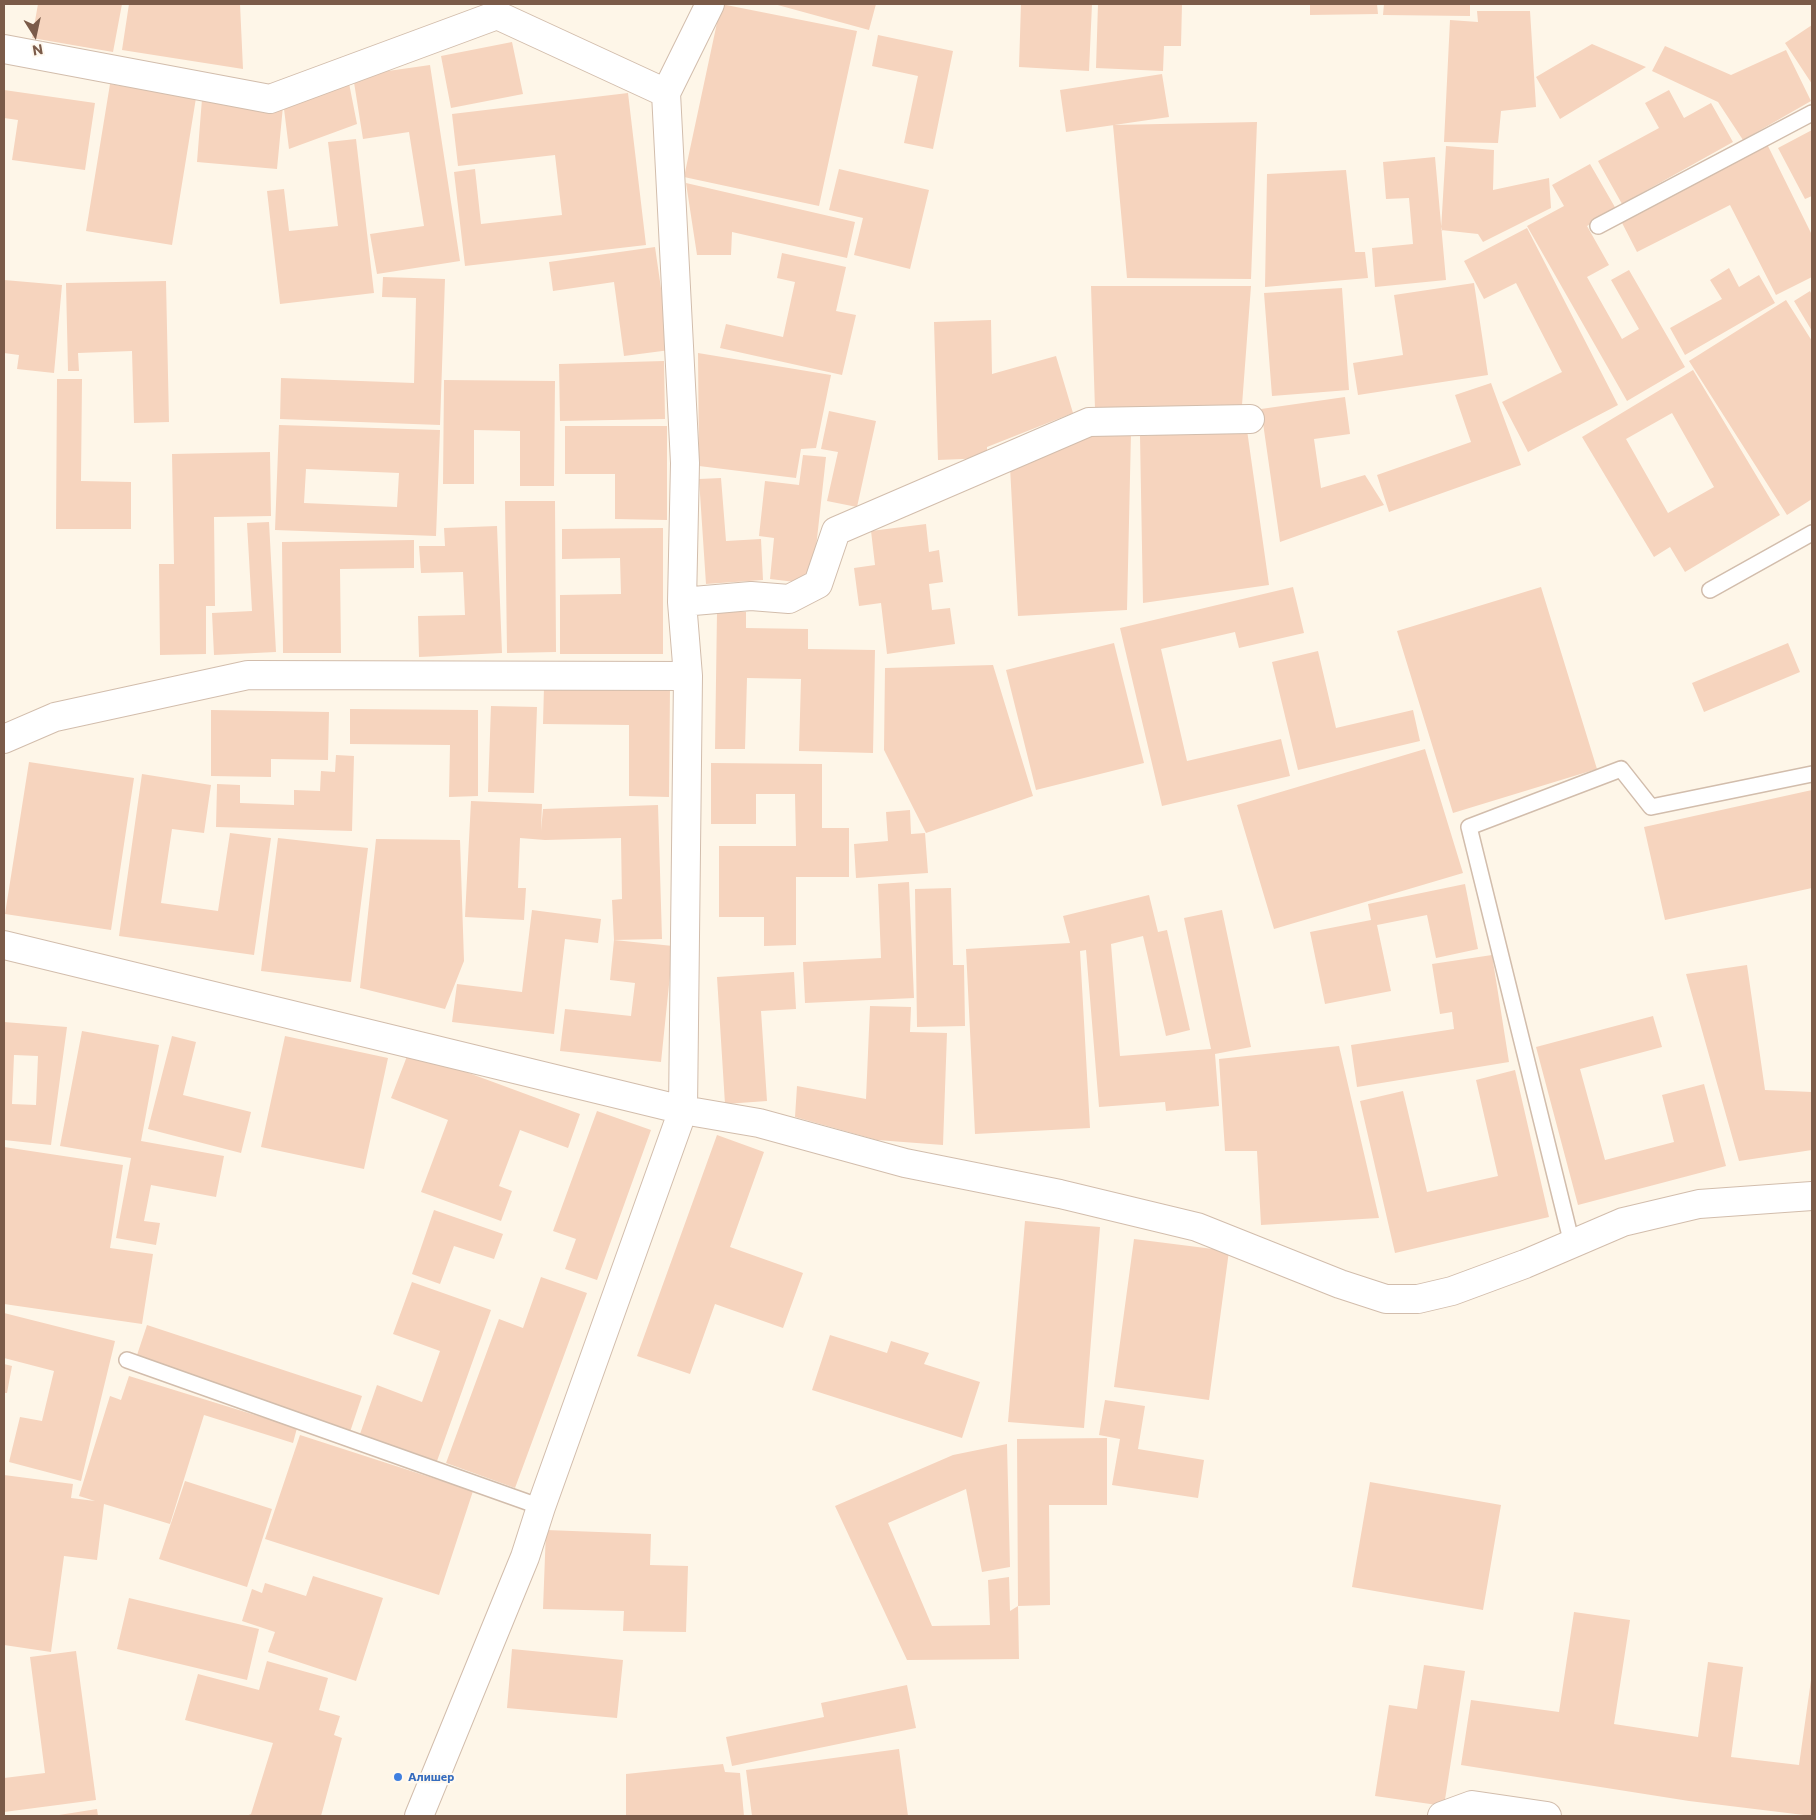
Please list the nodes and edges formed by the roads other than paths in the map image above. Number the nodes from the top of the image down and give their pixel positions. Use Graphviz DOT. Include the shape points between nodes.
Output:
graph roads {
  1 [pos="710,4"];
  2 [pos="4,49"];
  3 [pos="666,93"];
  4 [pos="1812,113"];
  5 [pos="1598,226"];
  6 [pos="1250,419"];
  7 [pos="1812,533"];
  8 [pos="1710,590"];
  9 [pos="682,602"];
  10 [pos="688,676"];
  11 [pos="4,739"];
  12 [pos="1812,774"];
  13 [pos="4,945"];
  14 [pos="683,1110"];
  15 [pos="1812,1196"];
  16 [pos="1572,1244"];
  17 [pos="127,1360"];
  18 [pos="540,1506"];
  19 [pos="419,1816"];
  20 [pos="1442,1816"];
  21 [pos="1547,1816"];
  1 -- 3 [label="street"];
  2 -- 3 [label="street" via="270,99 497,15"];
  3 -- 9 [label="street" via="685,463"];
  4 -- 5 [label="lane"];
  6 -- 9 [label="street" via="1089,422 836,530 818,584 789,599 751,596"];
  7 -- 8 [label="lane"];
  9 -- 10 [label="street"];
  10 -- 11 [label="street" via="248,675 55,717"];
  10 -- 14 [label="street"];
  12 -- 16 [label="lane" via="1651,807 1621,769 1469,827"];
  13 -- 14 [label="street"];
  14 -- 16 [label="street" via="759,1123 905,1163 1060,1194 1197,1227 1386,1299 1418,1299 1452,1291"];
  14 -- 18 [label="street"];
  15 -- 16 [label="street" via="1699,1204 1623,1222"];
  17 -- 18 [label="lane"];
  18 -- 19 [label="street" via="525,1557"];
  20 -- 21 [label="street" via="1472,1805"];
}
